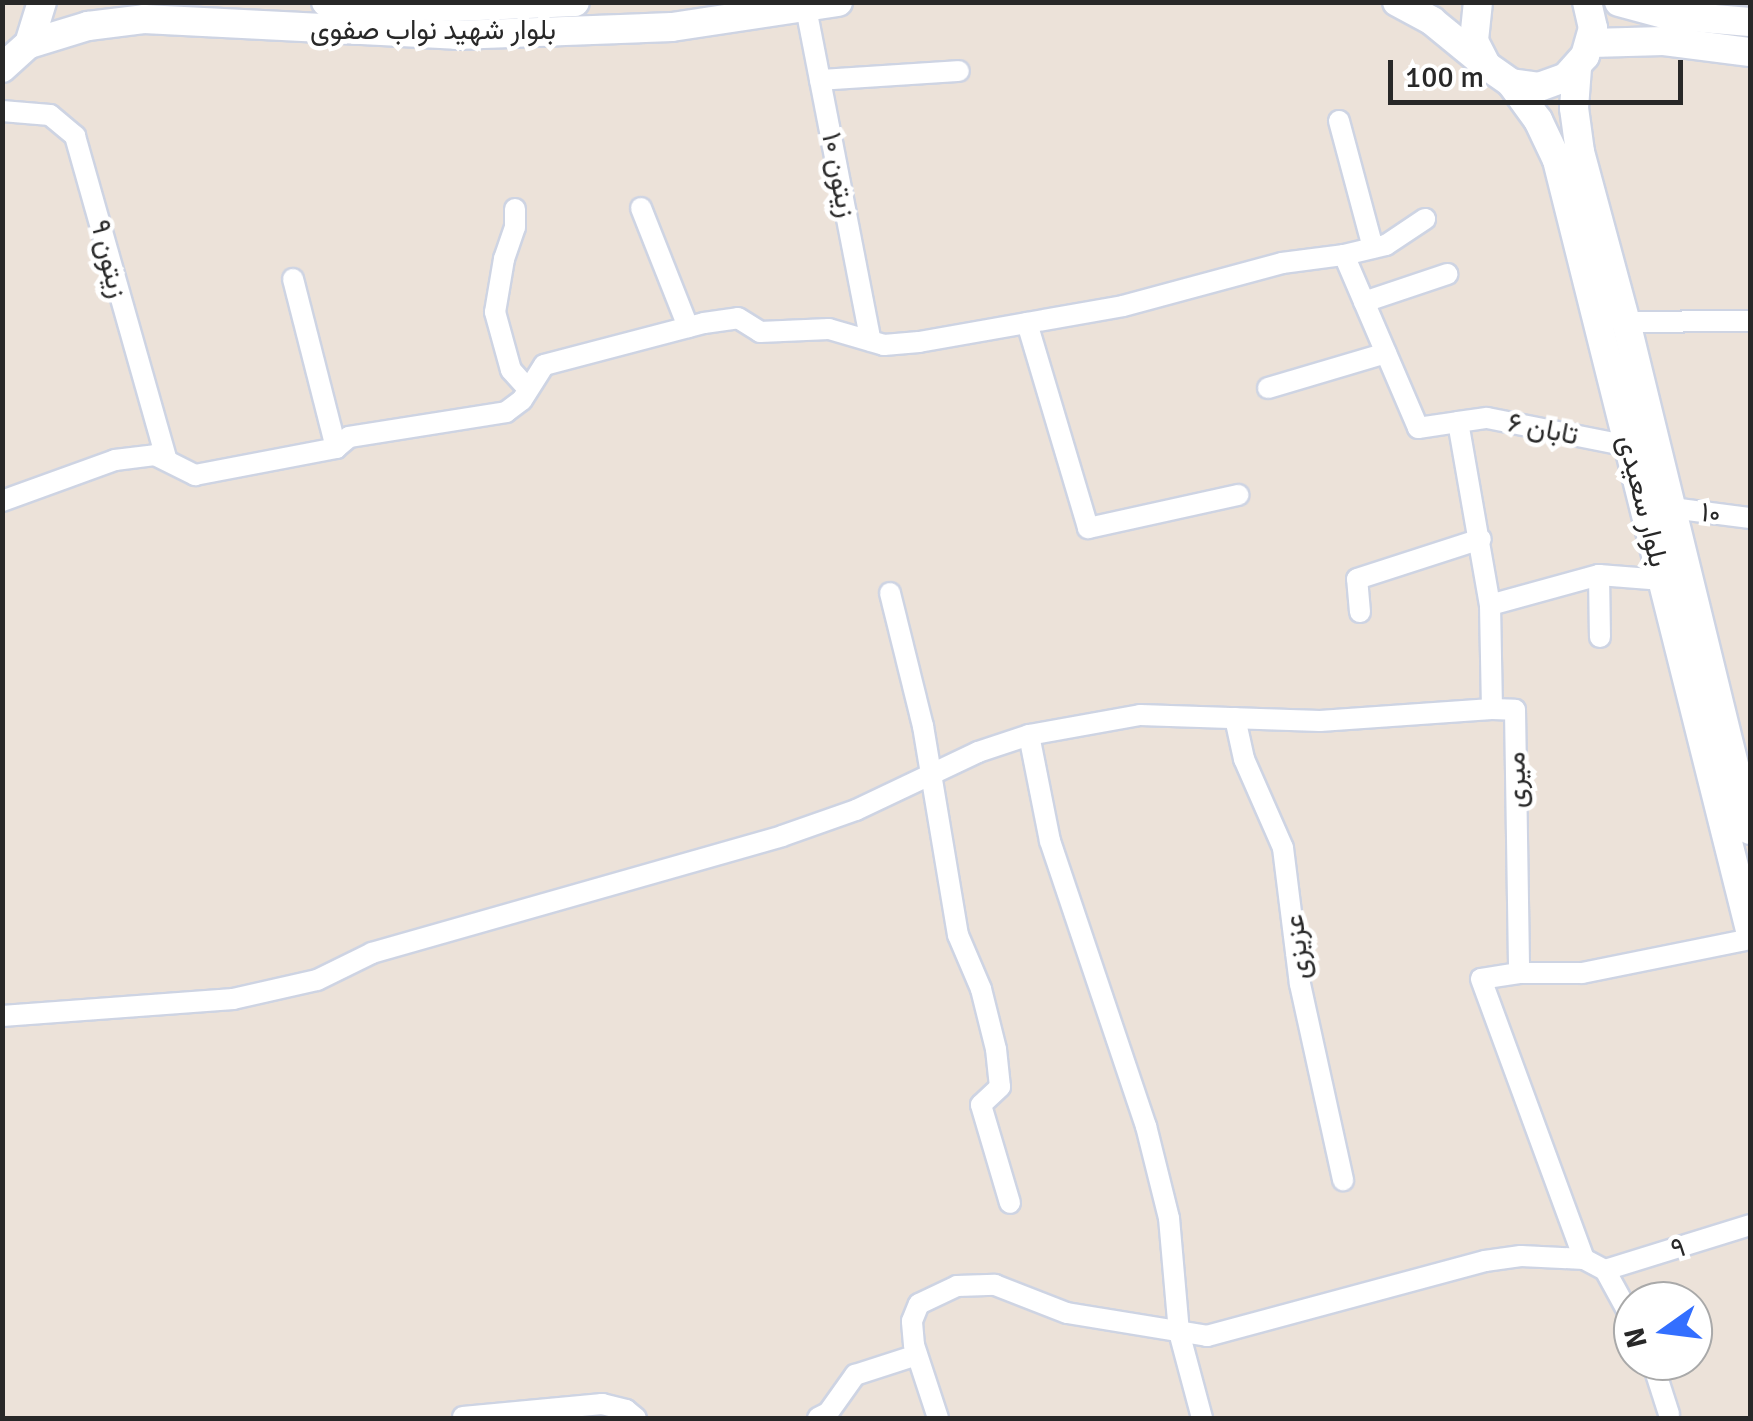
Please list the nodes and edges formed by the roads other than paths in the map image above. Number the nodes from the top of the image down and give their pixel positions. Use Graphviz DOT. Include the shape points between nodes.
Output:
graph roads {
  1 [pos="42,2"];
  2 [pos="326,2"];
  3 [pos="575,2"];
  4 [pos="838,2"];
  5 [pos="1397,2"];
  6 [pos="1478,2"];
  7 [pos="1587,2"];
  8 [pos="1620,2"];
  9 [pos="806,8"];
  10 [pos="1750,22"];
  11 [pos="1590,43"];
  12 [pos="29,44"];
  13 [pos="1750,52"];
  14 [pos="1487,66"];
  15 [pos="2,68"];
  16 [pos="1577,68"];
  17 [pos="959,72"];
  18 [pos="820,80"];
  19 [pos="1511,83"];
  20 [pos="2,111"];
  21 [pos="1339,122"];
  22 [pos="641,208"];
  23 [pos="514,209"];
  24 [pos="1424,220"];
  25 [pos="1373,248"];
  26 [pos="1344,255"];
  27 [pos="1448,274"];
  28 [pos="293,279"];
  29 [pos="1364,302"];
  30 [pos="1750,321"];
  31 [pos="1626,322"];
  32 [pos="1026,323"];
  33 [pos="688,327"];
  34 [pos="872,341"];
  35 [pos="1386,353"];
  36 [pos="1268,388"];
  37 [pos="528,389"];
  38 [pos="1458,422"];
  39 [pos="1628,446"];
  40 [pos="336,448"];
  41 [pos="166,458"];
  42 [pos="1238,495"];
  43 [pos="2,501"];
  44 [pos="1672,508"];
  45 [pos="1750,518"];
  46 [pos="1481,539"];
  47 [pos="1600,575"];
  48 [pos="1662,580"];
  49 [pos="890,592"];
  50 [pos="1490,605"];
  51 [pos="1360,612"];
  52 [pos="1600,638"];
  53 [pos="1492,709"];
  54 [pos="1235,718"];
  55 [pos="1029,735"];
  56 [pos="929,774"];
  57 [pos="1750,830"];
  58 [pos="1750,930"];
  59 [pos="1750,939"];
  60 [pos="1518,973"];
  61 [pos="2,1016"];
  62 [pos="1343,1180"];
  63 [pos="1010,1203"];
  64 [pos="1750,1226"];
  65 [pos="1584,1259"];
  66 [pos="1605,1270"];
  67 [pos="1613,1285"];
  68 [pos="1179,1332"];
  69 [pos="917,1355"];
  70 [pos="1658,1381"];
  71 [pos="1669,1414"];
  72 [pos="463,1417"];
  73 [pos="636,1418"];
  74 [pos="818,1418"];
  75 [pos="938,1418"];
  76 [pos="1202,1418"];
  1 -- 12 [label="main road"];
  2 -- 3 [label="main road, بلوار شهید نواب صفوی"];
  4 -- 9 [label="main road, بلوار شهید نواب صفوی"];
  5 -- 14 [label="main road" via="1432,20"];
  6 -- 14 [label="main road" via="1474,40"];
  7 -- 11 [label="main road"];
  8 -- 10 [label="main road" via="1668,15"];
  9 -- 12 [label="main road, بلوار شهید نواب صفوی" via="672,27 456,35 144,19 88,26"];
  9 -- 18 [label="street, زیتون ۱۰"];
  11 -- 13 [label="main road" via="1664,40"];
  11 -- 16 [label="main road"];
  12 -- 15 [label="main road"];
  14 -- 19 [label="main road, بلوار سعیدی"];
  16 -- 19 [label="main road" via="1553,84"];
  16 -- 31 [label="main road, بلوار سعیدی" via="1580,152"];
  17 -- 18 [label="street"];
  18 -- 34 [label="street, زیتون ۱۰"];
  19 -- 39 [label="main road, بلوار سعیدی" via="1556,160"];
  20 -- 41 [label="street, زیتون ۹" via="50,115 75,136"];
  21 -- 25 [label="street"];
  22 -- 33 [label="street"];
  23 -- 37 [label="street" via="495,312 511,370"];
  24 -- 25 [label="street"];
  25 -- 26 [label="street"];
  26 -- 29 [label="street"];
  26 -- 32 [label="street" via="1282,263 1122,306"];
  27 -- 29 [label="street"];
  28 -- 40 [label="street"];
  29 -- 35 [label="street"];
  30 -- 31 [label="street"];
  31 -- 44 [label="main road, بلوار سعیدی"];
  32 -- 34 [label="street" via="919,342"];
  32 -- 42 [label="street" via="1088,528"];
  33 -- 34 [label="street" via="738,318 760,332 829,329"];
  33 -- 37 [label="street" via="544,365"];
  35 -- 36 [label="street"];
  35 -- 38 [label="street" via="1418,428"];
  37 -- 40 [label="street" via="506,412 349,438"];
  38 -- 39 [label="street, تابان ۶" via="1487,418"];
  38 -- 46 [label="street"];
  39 -- 48 [label="main road, بلوار سعیدی"];
  40 -- 41 [label="street" via="195,475"];
  41 -- 43 [label="street" via="115,460"];
  44 -- 45 [label="street, ۱۰"];
  44 -- 57 [label="main road, بلوار سعیدی"];
  46 -- 50 [label="street"];
  46 -- 51 [label="street" via="1358,579"];
  47 -- 48 [label="street"];
  47 -- 50 [label="street"];
  47 -- 52 [label="street"];
  48 -- 58 [label="main road, بلوار سعیدی"];
  49 -- 56 [label="street"];
  50 -- 53 [label="street"];
  53 -- 54 [label="street" via="1320,721"];
  53 -- 60 [label="street, میری" via="1515,710"];
  54 -- 55 [label="street" via="1140,715"];
  54 -- 62 [label="street, عزیزی" via="1244,759 1283,848 1300,984"];
  55 -- 56 [label="street"];
  55 -- 68 [label="street" via="1050,841 1164,1200"];
  56 -- 61 [label="street" via="782,836 372,953 317,980 233,999"];
  56 -- 63 [label="street" via="958,934 996,1049 1000,1087 981,1105"];
  59 -- 60 [label="street" via="1582,973"];
  60 -- 65 [label="street" via="1480,979"];
  64 -- 66 [label="street, ۹"];
  65 -- 66 [label="street"];
  65 -- 68 [label="street" via="1485,1261 1260,1324 1207,1336"];
  66 -- 67 [label="street"];
  68 -- 69 [label="street" via="1066,1313 1017,1290 976,1283 919,1304 912,1321"];
  68 -- 76 [label="street"];
  69 -- 74 [label="street" via="855,1375"];
  69 -- 75 [label="street"];
  70 -- 71 [label="street"];
  72 -- 73 [label="street" via="602,1404"];
}
